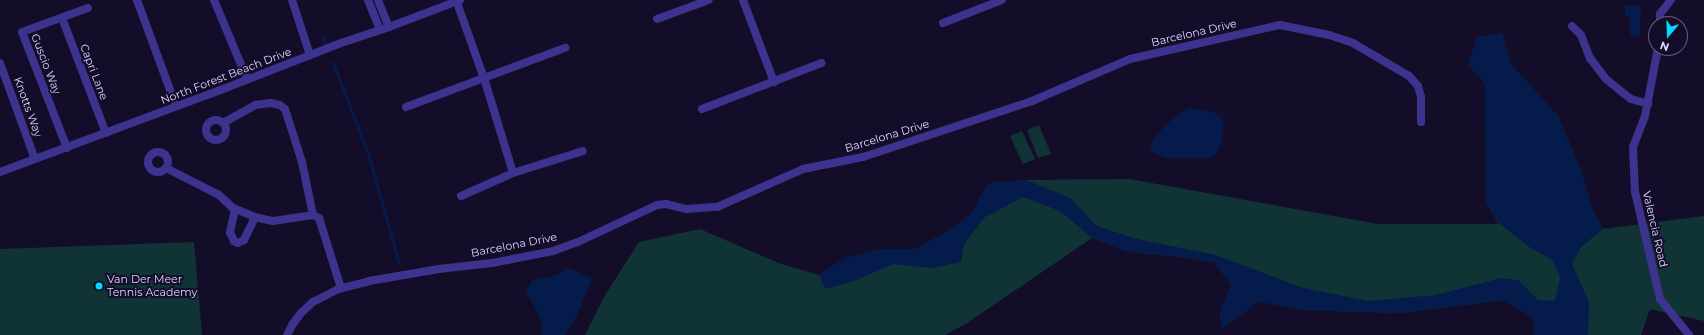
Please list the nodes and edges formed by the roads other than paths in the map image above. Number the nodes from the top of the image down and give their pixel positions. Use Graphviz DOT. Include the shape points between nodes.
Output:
graph roads {
  1 [pos="136,0"];
  2 [pos="214,0"];
  3 [pos="292,0"];
  4 [pos="368,0"];
  5 [pos="378,0"];
  6 [pos="457,0"];
  7 [pos="709,0"];
  8 [pos="743,0"];
  9 [pos="1002,0"];
  10 [pos="1671,0"];
  11 [pos="88,8"];
  12 [pos="1660,16"];
  13 [pos="62,18"];
  14 [pos="657,19"];
  15 [pos="943,23"];
  16 [pos="1572,26"];
  17 [pos="389,27"];
  18 [pos="380,30"];
  19 [pos="565,48"];
  20 [pos="310,55"];
  21 [pos="1657,56"];
  22 [pos="0,63"];
  23 [pos="822,63"];
  24 [pos="484,78"];
  25 [pos="247,79"];
  26 [pos="774,82"];
  27 [pos="1648,104"];
  28 [pos="176,106"];
  29 [pos="406,107"];
  30 [pos="702,109"];
  31 [pos="1422,122"];
  32 [pos="223,123"];
  33 [pos="106,133"];
  34 [pos="67,148"];
  35 [pos="583,151"];
  36 [pos="36,159"];
  37 [pos="166,168"];
  38 [pos="0,172"];
  39 [pos="513,173"];
  40 [pos="461,196"];
  41 [pos="236,209"];
  42 [pos="313,215"];
  43 [pos="255,217"];
  44 [pos="341,288"];
  45 [pos="287,335"];
  46 [pos="1689,335"];
  1 -- 28 [label="street"];
  2 -- 25 [label="street"];
  3 -- 20 [label="street"];
  4 -- 18 [label="street"];
  5 -- 17 [label="street"];
  6 -- 17 [label="street, North Forest Beach Drive"];
  6 -- 24 [label="street"];
  7 -- 14 [label="street"];
  8 -- 26 [label="street"];
  9 -- 15 [label="street"];
  10 -- 12 [label="street"];
  11 -- 13 [label="street, Guscio Way"];
  13 -- 33 [label="street, Capri Lane"];
  13 -- 34 [label="street, Guscio Way" via="22,32"];
  16 -- 27 [label="street" via="1581,35 1590,58 1606,79 1631,99"];
  17 -- 18 [label="street, North Forest Beach Drive"];
  18 -- 20 [label="street, North Forest Beach Drive"];
  19 -- 24 [label="street"];
  20 -- 25 [label="street, North Forest Beach Drive"];
  21 -- 27 [label="street, Valencia Road"];
  22 -- 36 [label="street, Knotts Way"];
  23 -- 26 [label="street"];
  24 -- 29 [label="street"];
  24 -- 39 [label="street"];
  25 -- 28 [label="street, North Forest Beach Drive"];
  26 -- 30 [label="street"];
  27 -- 46 [label="street, Valencia Road" via="1633,147 1635,192 1660,299"];
  28 -- 33 [label="street, North Forest Beach Drive"];
  31 -- 44 [label="street, Barcelona Drive" via="1418,86 1409,76 1354,43 1280,25 1130,59 1032,101 862,157 803,169 717,207 686,209 666,204 656,205 553,251 492,263 369,281"];
  32 -- 42 [label="street" via="255,105 271,103 280,105 285,110 302,162"];
  33 -- 34 [label="street, North Forest Beach Drive"];
  34 -- 36 [label="street, North Forest Beach Drive"];
  35 -- 39 [label="street"];
  36 -- 38 [label="street, North Forest Beach Drive"];
  37 -- 41 [label="street" via="219,195"];
  39 -- 40 [label="street"];
  41 -- 43 [label="street"];
  41 -- 43 [label="street" via="230,232 234,241 238,243 244,240"];
  42 -- 43 [label="street" via="273,221"];
  42 -- 44 [label="street" via="319,218"];
  44 -- 45 [label="street, Barcelona Drive" via="313,302 301,313"];
}
